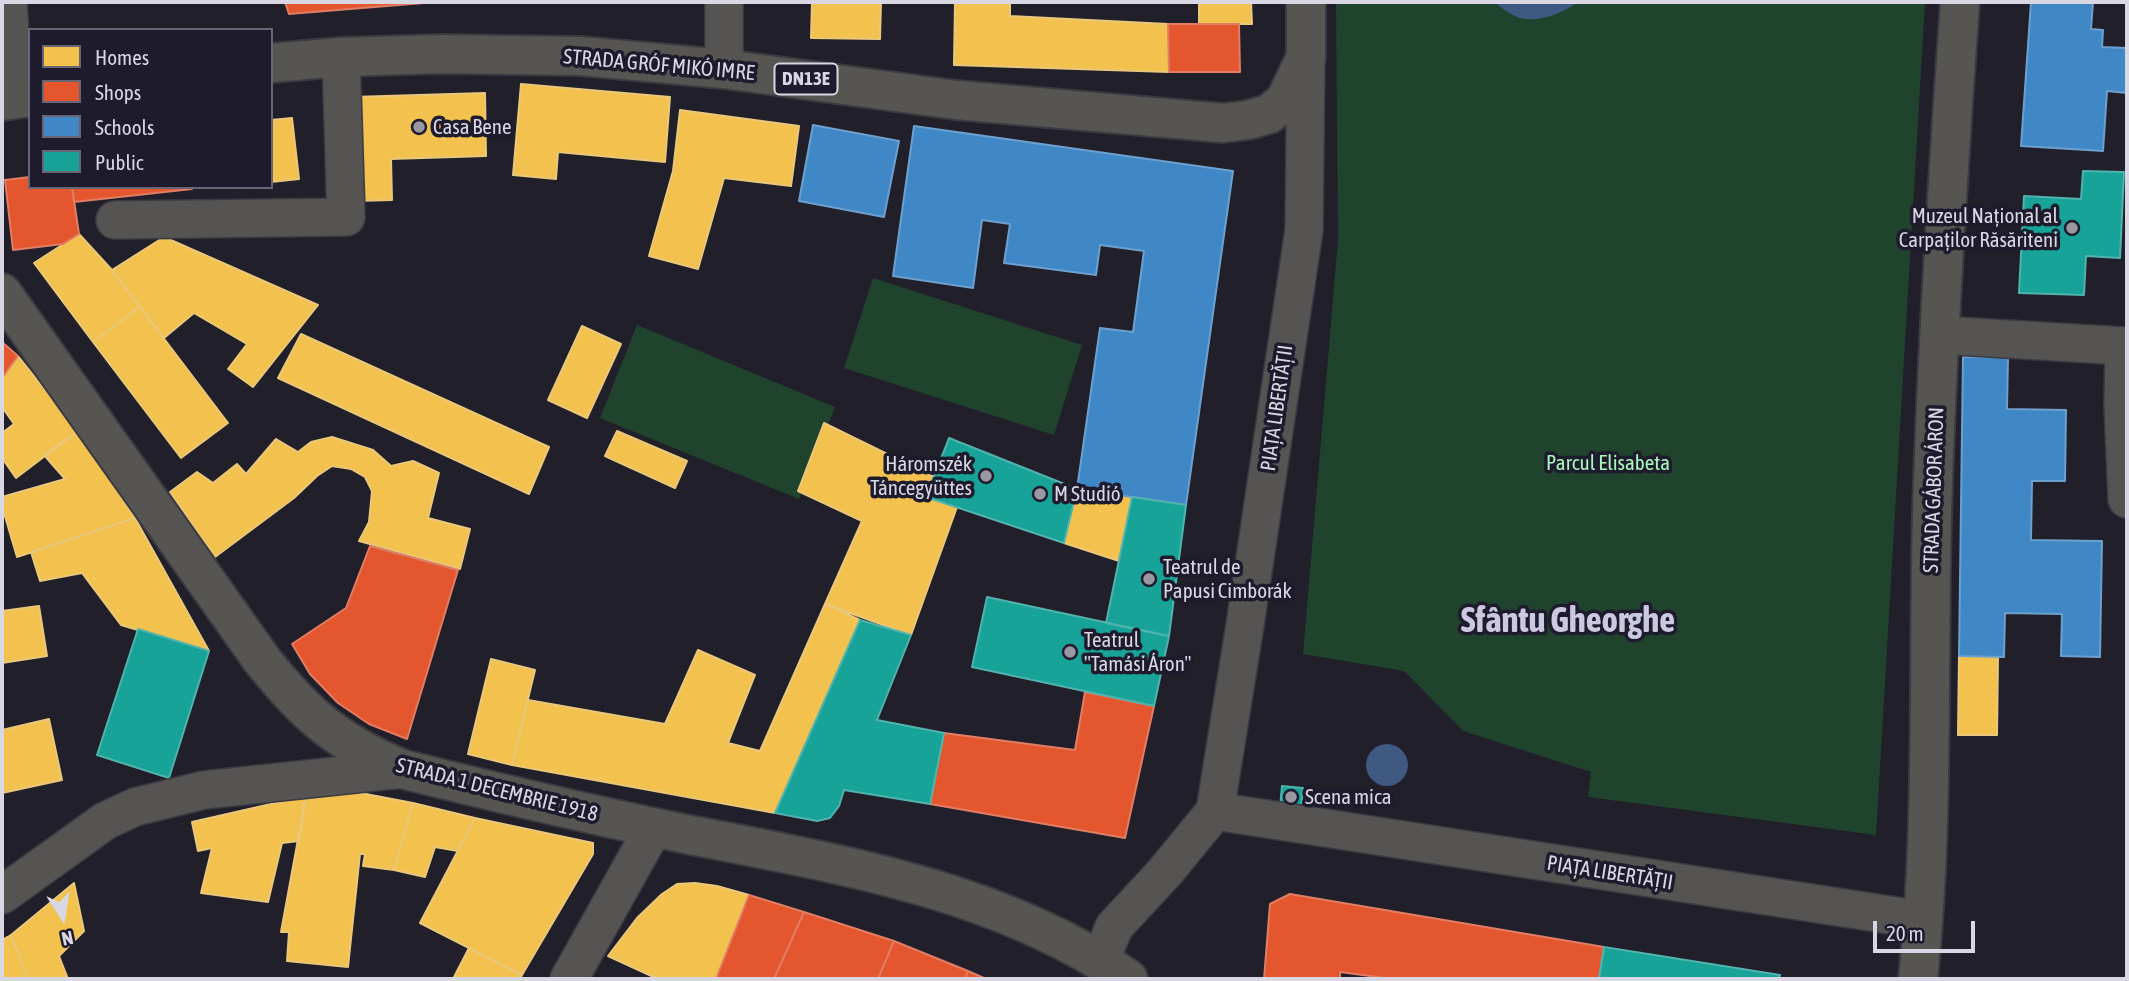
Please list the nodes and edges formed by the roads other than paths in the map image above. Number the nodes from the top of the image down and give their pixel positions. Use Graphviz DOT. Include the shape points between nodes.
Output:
graph roads {
  1 [pos="8,2"];
  2 [pos="724,2"];
  3 [pos="1306,2"];
  4 [pos="1960,2"];
  5 [pos="341,57"];
  6 [pos="1306,57"];
  7 [pos="273,63"];
  8 [pos="724,69"];
  9 [pos="12,102"];
  10 [pos="115,220"];
  11 [pos="2,293"];
  12 [pos="1940,335"];
  13 [pos="2126,346"];
  14 [pos="2127,499"];
  15 [pos="402,769"];
  16 [pos="1215,811"];
  17 [pos="654,827"];
  18 [pos="2,895"];
  19 [pos="1922,920"];
  20 [pos="1114,970"];
  21 [pos="569,979"];
  22 [pos="1918,979"];
  1 -- 9 [label="street"];
  2 -- 8 [label="street"];
  3 -- 6 [label="main road, PIAȚA LIBERTĂȚII / DN13E"];
  4 -- 12 [label="main road, STRADA GÁBOR ÁRON"];
  5 -- 7 [label="main road, STRADA GRÓF MIKÓ IMRE / DN13E"];
  5 -- 8 [label="main road, STRADA GRÓF MIKÓ IMRE / DN13E" via="476,53"];
  5 -- 10 [label="street" via="346,217"];
  6 -- 8 [label="main road, STRADA GRÓF MIKÓ IMRE / DN13E" via="1285,101 1269,114 1223,123 956,100"];
  6 -- 16 [label="street, PIAȚA LIBERTĂȚII / DN13E" via="1304,230"];
  11 -- 15 [label="main road, STRADA 1 DECEMBRIE 1918" via="291,697 340,739"];
  12 -- 13 [label="street"];
  12 -- 19 [label="main road, STRADA GÁBOR ÁRON"];
  13 -- 14 [label="street"];
  15 -- 17 [label="main road, STRADA 1 DECEMBRIE 1918"];
  15 -- 18 [label="street" via="204,790 135,807 105,821"];
  16 -- 19 [label="street, PIAȚA LIBERTĂȚII"];
  16 -- 20 [label="street" via="1114,927"];
  17 -- 20 [label="main road, STRADA 1 DECEMBRIE 1918" via="920,884 1052,935"];
  17 -- 21 [label="street"];
  19 -- 22 [label="main road, STRADA GÁBOR ÁRON"];
}
